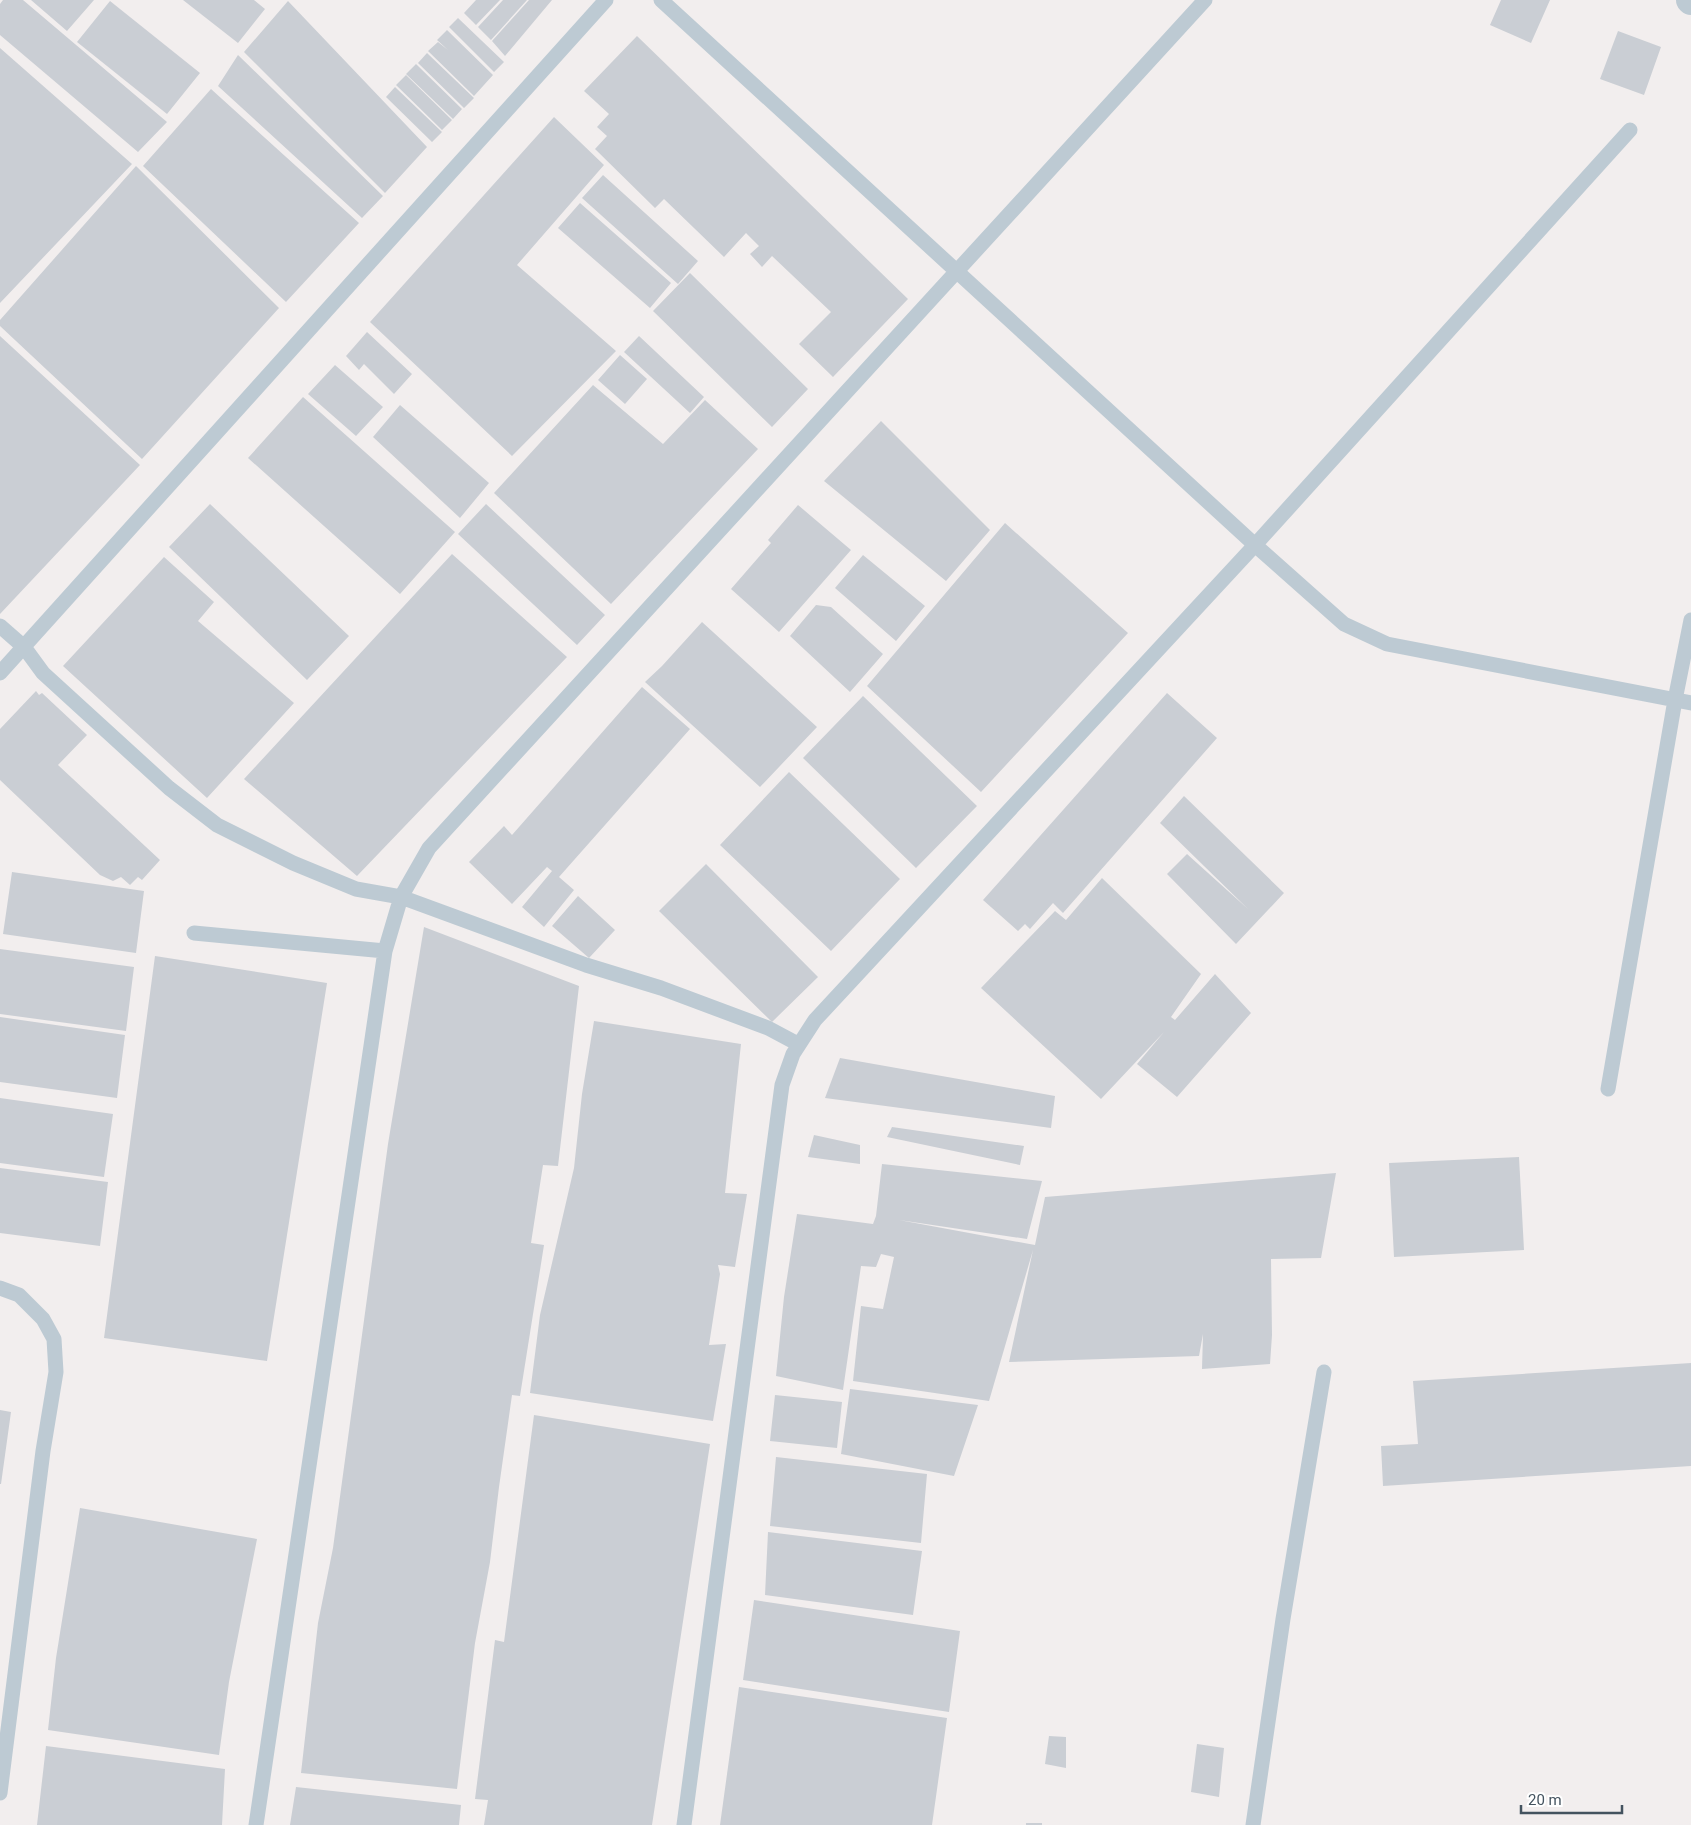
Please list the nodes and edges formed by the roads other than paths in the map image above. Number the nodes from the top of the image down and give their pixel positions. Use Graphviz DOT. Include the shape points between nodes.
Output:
graph roads {
  1 [pos="606,0"];
  2 [pos="661,0"];
  3 [pos="1206,0"];
  4 [pos="1630,130"];
  5 [pos="958,271"];
  6 [pos="1255,545"];
  7 [pos="1691,620"];
  8 [pos="0,626"];
  9 [pos="24,647"];
  10 [pos="0,673"];
  11 [pos="1675,700"];
  12 [pos="1691,703"];
  13 [pos="401,897"];
  14 [pos="194,933"];
  15 [pos="385,951"];
  16 [pos="798,1044"];
  17 [pos="1608,1089"];
  18 [pos="0,1288"];
  19 [pos="1324,1372"];
  20 [pos="0,1793"];
  21 [pos="256,1825"];
  22 [pos="684,1825"];
  23 [pos="1253,1825"];
  1 -- 9 [label="lane"];
  2 -- 5 [label="lane"];
  3 -- 5 [label="lane"];
  4 -- 6 [label="lane"];
  5 -- 6 [label="lane"];
  5 -- 13 [label="lane" via="429,848"];
  6 -- 11 [label="lane" via="1344,624 1387,644"];
  6 -- 16 [label="lane" via="815,1020"];
  7 -- 11 [label="lane"];
  8 -- 9 [label="lane"];
  9 -- 10 [label="lane"];
  9 -- 13 [label="lane" via="43,673 169,788 217,824 293,863 356,889"];
  11 -- 12 [label="lane"];
  11 -- 17 [label="lane"];
  13 -- 15 [label="lane"];
  13 -- 16 [label="lane" via="586,965 670,991 768,1028"];
  14 -- 15 [label="lane"];
  15 -- 21 [label="lane"];
  16 -- 22 [label="lane" via="782,1085"];
  18 -- 20 [label="lane" via="19,1295 43,1319 54,1339 56,1372"];
  19 -- 23 [label="lane" via="1282,1619"];
}
